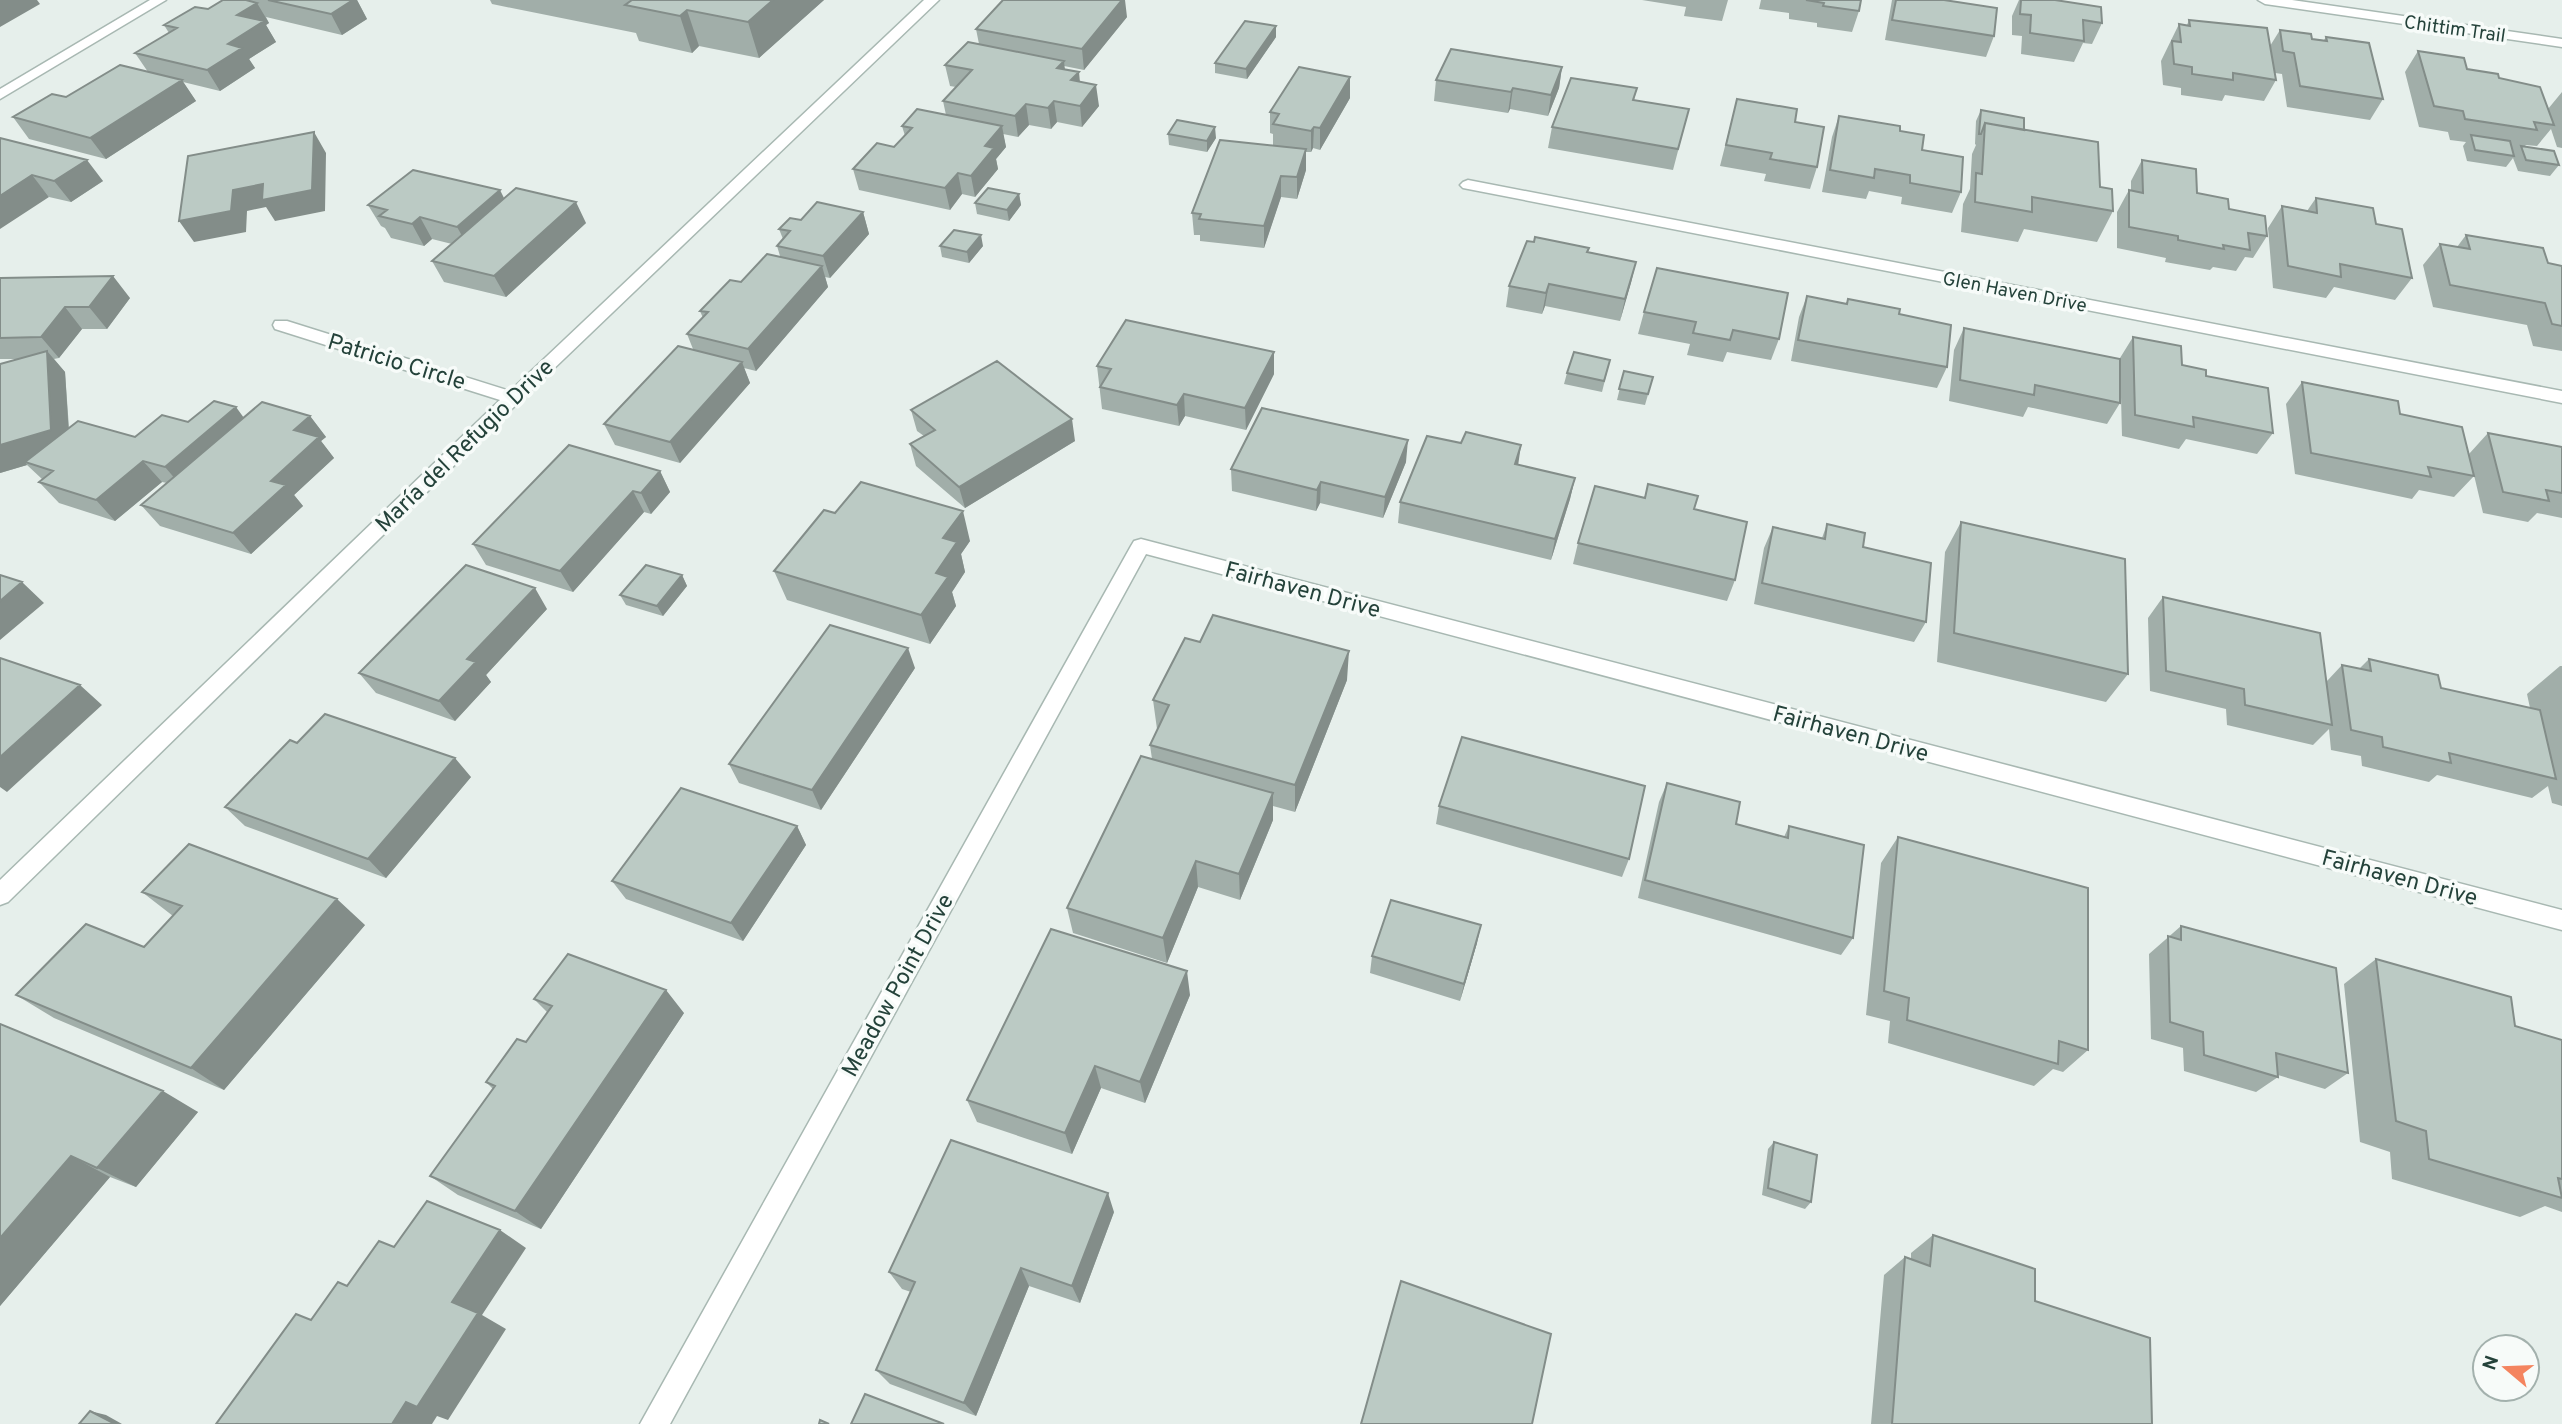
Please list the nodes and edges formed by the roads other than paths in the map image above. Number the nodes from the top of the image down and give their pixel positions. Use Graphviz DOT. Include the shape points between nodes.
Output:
graph roads {
  1 [pos="159,0"];
  2 [pos="932,0"];
  3 [pos="2264,0"];
  4 [pos="2562,43"];
  5 [pos="0,95"];
  6 [pos="1468,185"];
  7 [pos="281,325"];
  8 [pos="2562,397"];
  9 [pos="513,398"];
  10 [pos="1141,546"];
  11 [pos="0,895"];
  12 [pos="2562,920"];
  13 [pos="654,1424"];
  1 -- 5 [label="street"];
  2 -- 9 [label="street, María del Refugio Drive"];
  3 -- 4 [label="street, Chittim Trail"];
  6 -- 8 [label="street, Glen Haven Drive"];
  7 -- 9 [label="street, Patricio Circle"];
  9 -- 11 [label="street, María del Refugio Drive"];
  10 -- 12 [label="street, Fairhaven Drive"];
  10 -- 13 [label="street, Meadow Point Drive"];
}
